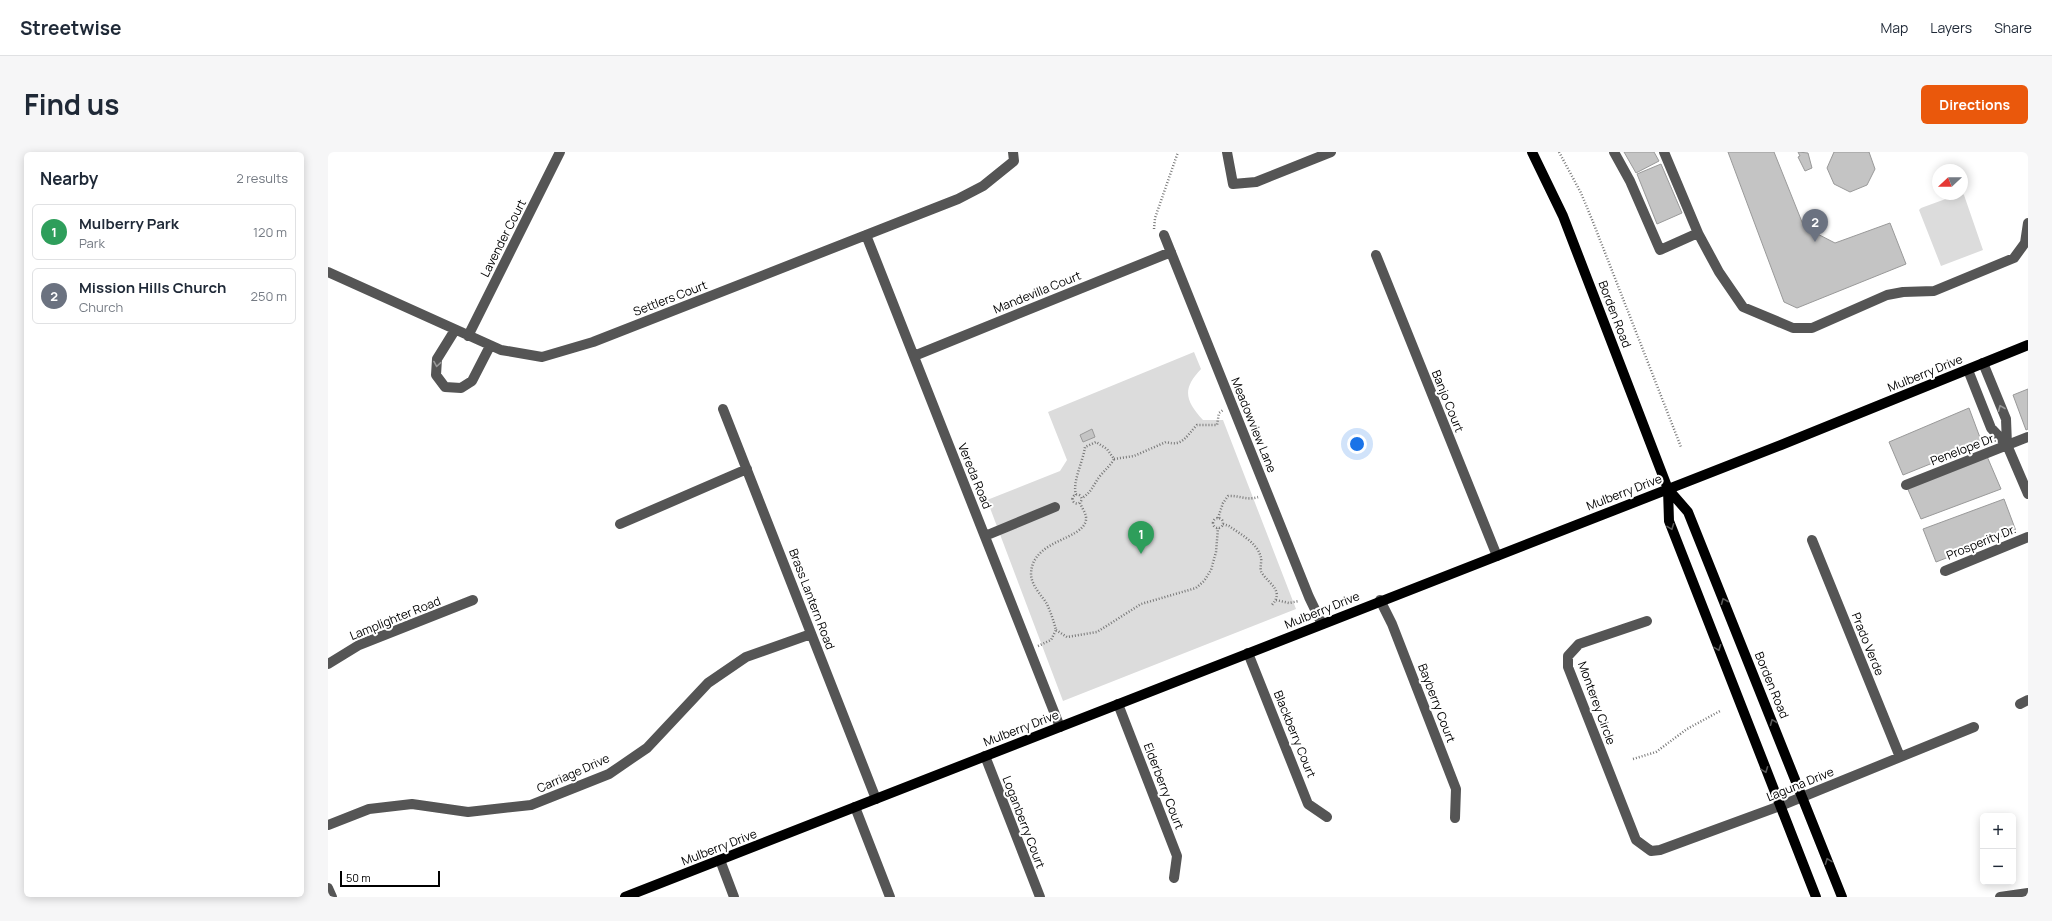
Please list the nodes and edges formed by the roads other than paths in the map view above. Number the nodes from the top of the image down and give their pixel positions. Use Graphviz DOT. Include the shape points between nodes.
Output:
graph roads {
  1 [pos="560,152"];
  2 [pos="1227,152"];
  3 [pos="1331,152"];
  4 [pos="1532,152"];
  5 [pos="1614,152"];
  6 [pos="1664,152"];
  7 [pos="1013,157"];
  8 [pos="2028,223"];
  9 [pos="1698,233"];
  10 [pos="866,235"];
  11 [pos="1164,235"];
  12 [pos="1171,252"];
  13 [pos="1376,255"];
  14 [pos="328,272"];
  15 [pos="455,330"];
  16 [pos="468,336"];
  17 [pos="2028,345"];
  18 [pos="490,346"];
  19 [pos="914,356"];
  20 [pos="1983,363"];
  21 [pos="1968,370"];
  22 [pos="723,409"];
  23 [pos="2028,437"];
  24 [pos="2007,445"];
  25 [pos="747,469"];
  26 [pos="1906,485"];
  27 [pos="1668,489"];
  28 [pos="2028,494"];
  29 [pos="1055,507"];
  30 [pos="620,524"];
  31 [pos="985,536"];
  32 [pos="2028,537"];
  33 [pos="1812,540"];
  34 [pos="1497,556"];
  35 [pos="1944,571"];
  36 [pos="473,600"];
  37 [pos="1380,600"];
  38 [pos="1646,621"];
  39 [pos="1322,624"];
  40 [pos="811,634"];
  41 [pos="1248,653"];
  42 [pos="328,664"];
  43 [pos="1118,704"];
  44 [pos="1060,727"];
  45 [pos="1974,727"];
  46 [pos="985,756"];
  47 [pos="1900,757"];
  48 [pos="1803,797"];
  49 [pos="876,799"];
  50 [pos="1780,806"];
  51 [pos="855,807"];
  52 [pos="1327,817"];
  53 [pos="1455,818"];
  54 [pos="328,825"];
  55 [pos="1636,840"];
  56 [pos="720,860"];
  57 [pos="1174,878"];
  58 [pos="328,888"];
  59 [pos="2028,894"];
  60 [pos="332,897"];
  61 [pos="625,897"];
  62 [pos="734,897"];
  63 [pos="890,897"];
  64 [pos="1040,897"];
  65 [pos="1816,897"];
  66 [pos="1842,897"];
  67 [pos="2000,897"];
  1 -- 16 [label="street, Lavender Court"];
  2 -- 3 [label="street" via="1233,184 1256,182"];
  4 -- 27 [label="main road, Borden Road" via="1563,216"];
  5 -- 9 [label="street" via="1660,250"];
  6 -- 9 [label="street"];
  7 -- 10 [label="street, Settlers Court" via="977,189"];
  8 -- 9 [label="street" via="2025,243 2014,258 1934,291 1887,295 1812,328 1793,328 1743,307 1719,272"];
  10 -- 18 [label="street, Settlers Court" via="593,342 542,357"];
  10 -- 19 [label="street, Vereda Road"];
  11 -- 12 [label="street, Meadowview Lane"];
  12 -- 19 [label="street, Mandevilla Court"];
  12 -- 39 [label="street, Meadowview Lane"];
  13 -- 34 [label="street, Banjo Court"];
  14 -- 15 [label="street, Settlers Court"];
  15 -- 16 [label="street, Settlers Court"];
  15 -- 18 [label="street, one-way" via="437,359 436,375 445,387 461,388 472,381"];
  16 -- 18 [label="street, Settlers Court"];
  17 -- 20 [label="main road, Mulberry Drive"];
  19 -- 31 [label="street, Vereda Road"];
  20 -- 21 [label="main road, Mulberry Drive"];
  24 -- 20 [label="street, one-way" via="2006,420"];
  21 -- 24 [label="street" via="1992,430"];
  21 -- 27 [label="main road, Mulberry Drive"];
  22 -- 25 [label="street, Brass Lantern Road"];
  23 -- 24 [label="street, Penelope Dr."];
  24 -- 26 [label="street, Penelope Dr."];
  24 -- 28 [label="street"];
  25 -- 30 [label="street"];
  25 -- 40 [label="street, Brass Lantern Road"];
  27 -- 34 [label="main road, Mulberry Drive"];
  48 -- 27 [label="main road, Borden Road, one-way" via="1688,512"];
  27 -- 50 [label="main road, Borden Road, one-way" via="1669,521"];
  29 -- 31 [label="street"];
  31 -- 44 [label="street, Vereda Road"];
  32 -- 35 [label="street, Prosperity Dr."];
  33 -- 47 [label="street, Prado Verde"];
  34 -- 37 [label="main road, Mulberry Drive"];
  36 -- 42 [label="street, Lamplighter Road" via="359,645"];
  37 -- 39 [label="main road, Mulberry Drive"];
  37 -- 53 [label="street, Bayberry Court" via="1392,624 1456,789"];
  38 -- 55 [label="street, Monterey Circle" via="1579,644 1568,656 1568,667"];
  39 -- 41 [label="main road, Mulberry Drive"];
  40 -- 49 [label="street, Brass Lantern Road"];
  40 -- 54 [label="street, Carriage Drive" via="746,657 708,683 647,748 609,774 531,805 468,812 412,804 369,809"];
  41 -- 43 [label="main road, Mulberry Drive"];
  41 -- 52 [label="street, Blackberry Court" via="1308,804"];
  43 -- 44 [label="main road, Mulberry Drive"];
  43 -- 57 [label="street, Elderberry Court" via="1177,856"];
  44 -- 46 [label="main road, Mulberry Drive"];
  45 -- 47 [label="street, Laguna Drive"];
  46 -- 49 [label="main road, Mulberry Drive"];
  46 -- 64 [label="street, Loganberry Court"];
  47 -- 48 [label="street, Laguna Drive"];
  48 -- 50 [label="street, Laguna Drive"];
  66 -- 48 [label="main road, Borden Road, one-way"];
  49 -- 51 [label="main road, Mulberry Drive"];
  50 -- 55 [label="street, Laguna Drive" via="1660,850 1651,851"];
  50 -- 65 [label="main road, Borden Road"];
  51 -- 56 [label="main road, Mulberry Drive"];
  51 -- 63 [label="street"];
  56 -- 61 [label="main road, Mulberry Drive"];
  56 -- 62 [label="street"];
  58 -- 60 [label="street"];
  59 -- 67 [label="street"];
}
